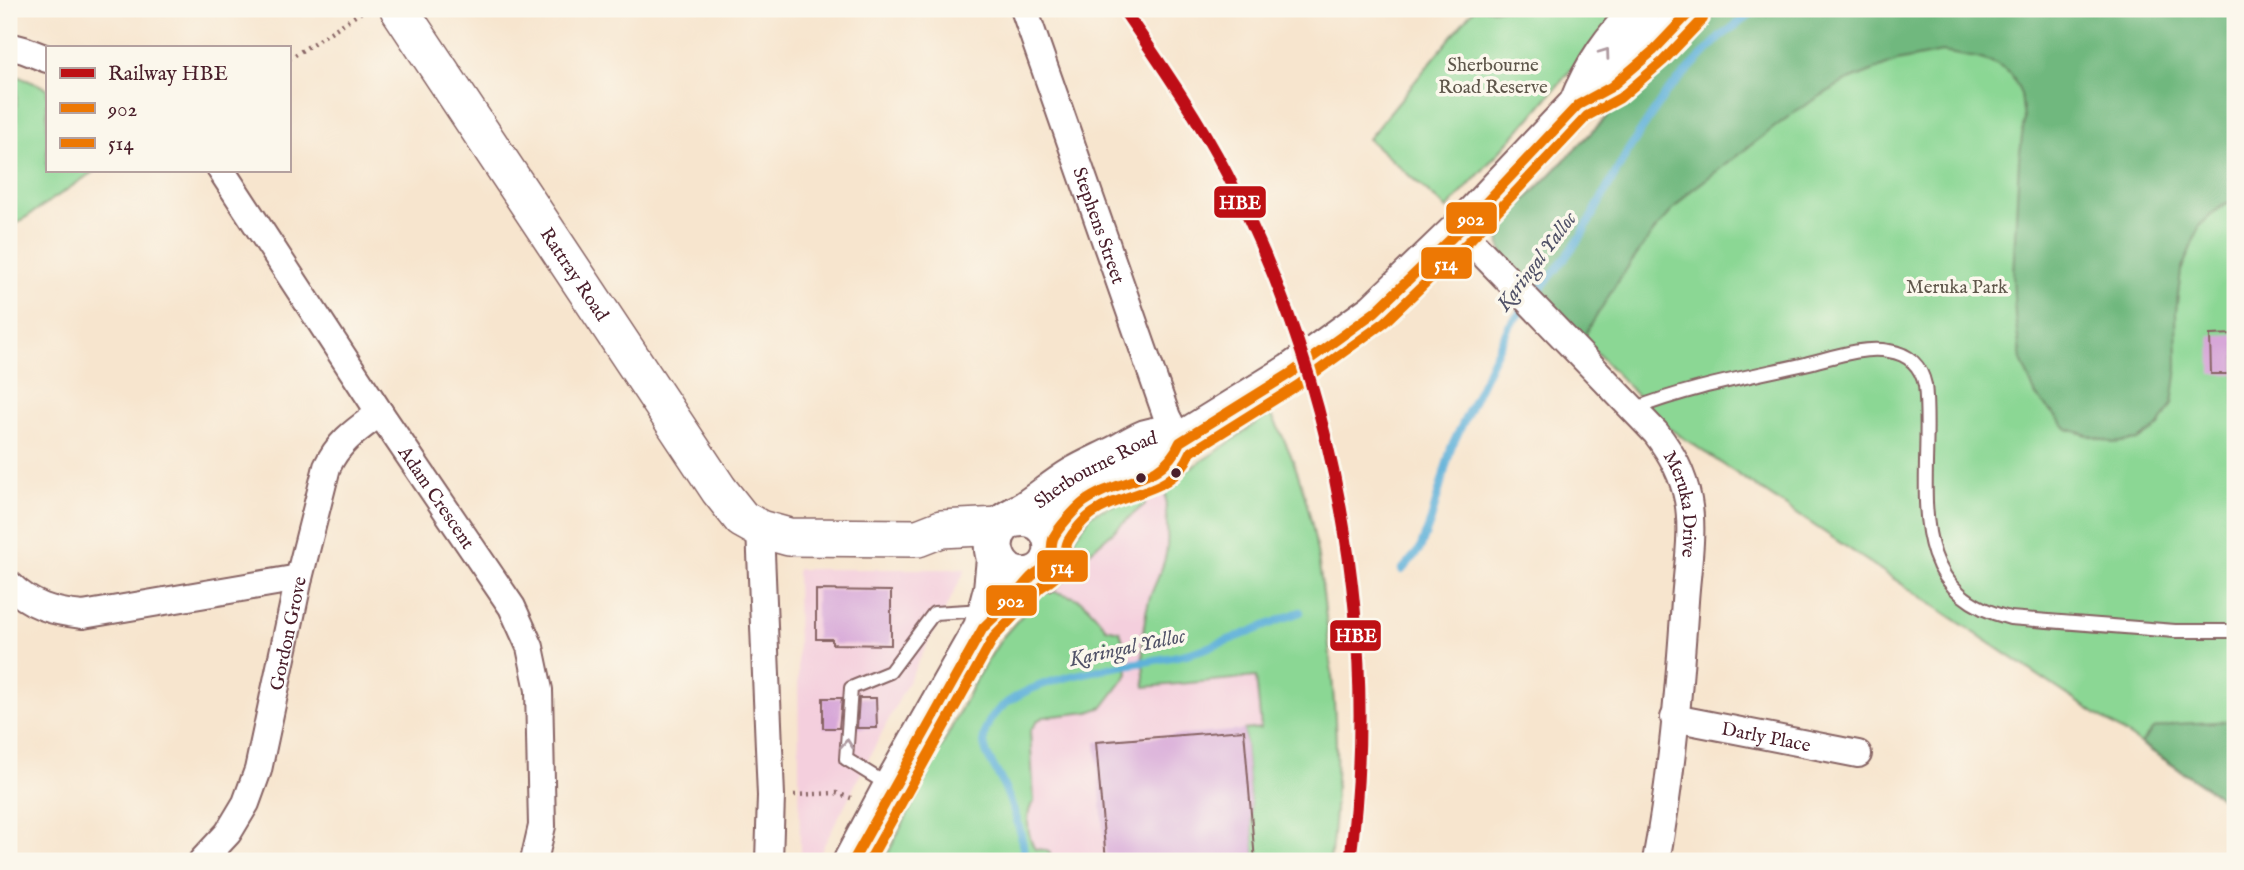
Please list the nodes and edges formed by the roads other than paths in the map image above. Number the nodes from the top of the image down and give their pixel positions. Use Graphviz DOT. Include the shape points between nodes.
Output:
graph roads {
  1 [pos="400,9"];
  2 [pos="1024,9"];
  3 [pos="1642,9"];
  4 [pos="1693,9"];
  5 [pos="9,46"];
  6 [pos="46,59"];
  7 [pos="1578,105"];
  8 [pos="222,172"];
  9 [pos="1460,230"];
  10 [pos="1634,409"];
  11 [pos="380,413"];
  12 [pos="1180,442"];
  13 [pos="761,529"];
  14 [pos="1001,538"];
  15 [pos="1053,538"];
  16 [pos="1032,576"];
  17 [pos="299,578"];
  18 [pos="9,584"];
  19 [pos="985,619"];
  20 [pos="2235,631"];
  21 [pos="1675,718"];
  22 [pos="1858,754"];
  23 [pos="887,797"];
  24 [pos="202,861"];
  25 [pos="534,861"];
  26 [pos="769,861"];
  27 [pos="853,861"];
  28 [pos="1656,861"];
  1 -- 13 [label="street, Rattray Road" via="719,490 742,519"];
  2 -- 12 [label="street, Stephens Street" via="1162,404"];
  7 -- 3 [label="main road, Sherbourne Road, one-way" via="1601,58"];
  4 -- 7 [label="main road, Sherbourne Road" via="1611,87"];
  5 -- 6 [label="street"];
  7 -- 9 [label="main road, Sherbourne Road"];
  8 -- 11 [label="street, Adam Crescent"];
  9 -- 10 [label="street, Meruka Drive"];
  9 -- 12 [label="main road, Sherbourne Road" via="1355,328"];
  10 -- 20 [label="lane" via="1692,390 1847,354 1896,352 1916,363 1923,377 1930,543 1937,566 1963,597 1987,612 2010,618"];
  10 -- 21 [label="street, Meruka Drive" via="1670,453 1689,503"];
  11 -- 17 [label="street, Gordon Grove" via="334,450"];
  11 -- 25 [label="street, Adam Crescent" via="512,607 530,647 538,690 542,808"];
  12 -- 14 [label="main road, Sherbourne Road" via="1155,436 1071,478"];
  12 -- 15 [label="main road, Sherbourne Road" via="1174,456 1151,475 1116,485 1085,501"];
  13 -- 14 [label="street, Rattray Road" via="802,538 918,538 941,546"];
  13 -- 26 [label="street" via="771,796"];
  14 -- 15 [label="main road" via="1029,516"];
  14 -- 16 [label="main road" via="1011,574"];
  14 -- 19 [label="main road"];
  15 -- 16 [label="main road" via="1050,561"];
  16 -- 19 [label="main road" via="1012,601"];
  17 -- 18 [label="street" via="83,615 37,606"];
  17 -- 24 [label="street, Gordon Grove" via="258,771 228,833"];
  19 -- 23 [label="main road"];
  23 -- 19 [label="lane, one-way" via="846,759 851,688 890,672 934,613"];
  21 -- 22 [label="street, Darly Place"];
  21 -- 28 [label="street, Meruka Drive"];
  23 -- 27 [label="main road"];
}
